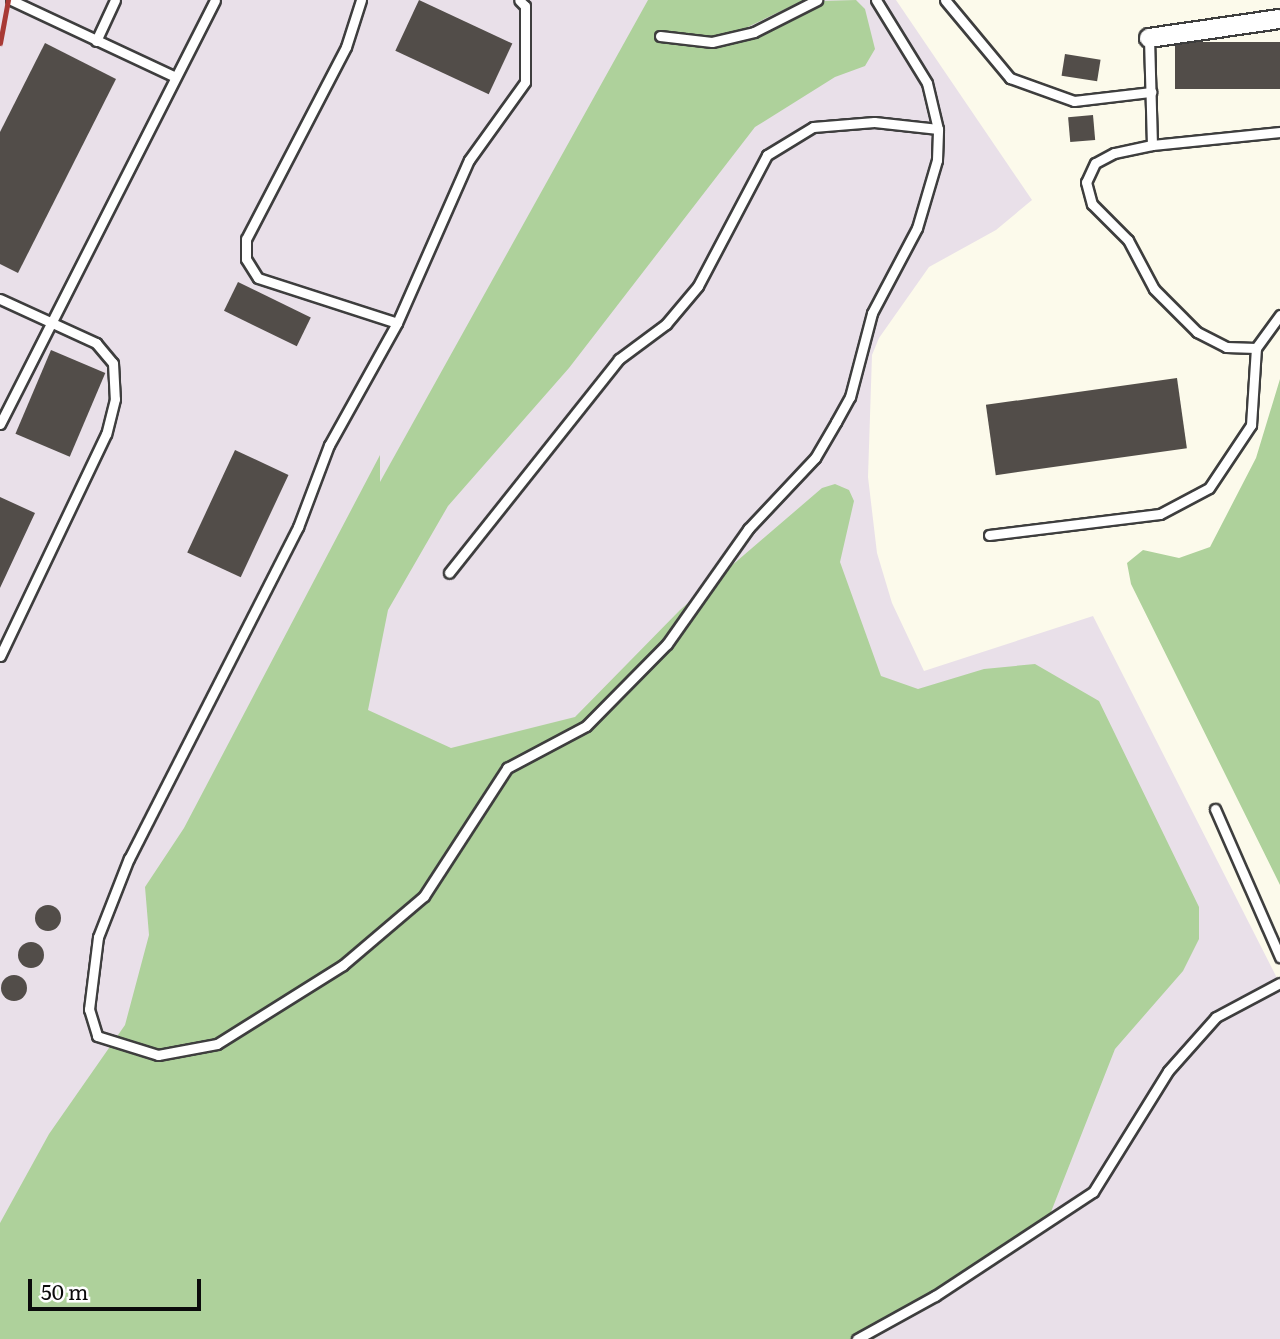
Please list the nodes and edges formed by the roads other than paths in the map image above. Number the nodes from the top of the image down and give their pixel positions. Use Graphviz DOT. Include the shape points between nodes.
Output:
graph roads {
  1 [pos="11,0"];
  2 [pos="115,0"];
  3 [pos="215,0"];
  4 [pos="360,0"];
  5 [pos="817,0"];
  6 [pos="876,0"];
  7 [pos="946,0"];
  8 [pos="524,2"];
  9 [pos="1280,19"];
  10 [pos="660,36"];
  11 [pos="1149,38"];
  12 [pos="96,41"];
  13 [pos="173,76"];
  14 [pos="1151,92"];
  15 [pos="938,129"];
  16 [pos="1280,132"];
  17 [pos="1152,145"];
  18 [pos="0,299"];
  19 [pos="1280,315"];
  20 [pos="53,321"];
  21 [pos="397,323"];
  22 [pos="1256,348"];
  23 [pos="0,424"];
  24 [pos="989,535"];
  25 [pos="449,573"];
  26 [pos="0,656"];
  27 [pos="1215,809"];
  28 [pos="1280,957"];
  29 [pos="1280,983"];
  30 [pos="857,1339"];
  1 -- 12 [label="lane"];
  2 -- 12 [label="lane"];
  3 -- 13 [label="lane"];
  4 -- 21 [label="lane" via="346,47 246,239 246,260 258,278"];
  5 -- 10 [label="lane" via="754,32 712,42"];
  6 -- 15 [label="lane" via="927,83"];
  7 -- 14 [label="lane" via="1010,78 1074,101"];
  8 -- 21 [label="lane" via="525,82 469,160"];
  9 -- 11 [label="street"];
  11 -- 14 [label="lane"];
  12 -- 13 [label="lane"];
  13 -- 20 [label="lane"];
  14 -- 17 [label="lane"];
  15 -- 21 [label="lane" via="937,160 917,228 872,313 841,414 815,458 748,529 667,644 586,726 507,768 424,896 343,965 217,1044 158,1055 97,1036 89,1009 97,937 129,858 298,527 329,445"];
  15 -- 25 [label="lane" via="874,122 813,127 767,155 698,286 666,324 619,359"];
  16 -- 17 [label="lane"];
  17 -- 22 [label="lane" via="1114,153 1095,163 1086,182 1092,204 1128,240 1154,289 1197,332 1226,346"];
  18 -- 20 [label="lane"];
  19 -- 22 [label="lane"];
  20 -- 23 [label="lane"];
  20 -- 26 [label="lane" via="96,343 113,363 115,399 106,434"];
  22 -- 24 [label="lane" via="1251,425 1209,488 1160,514"];
  27 -- 28 [label="lane"];
  29 -- 30 [label="lane" via="1216,1017 1168,1071 1093,1192 935,1296"];
}
